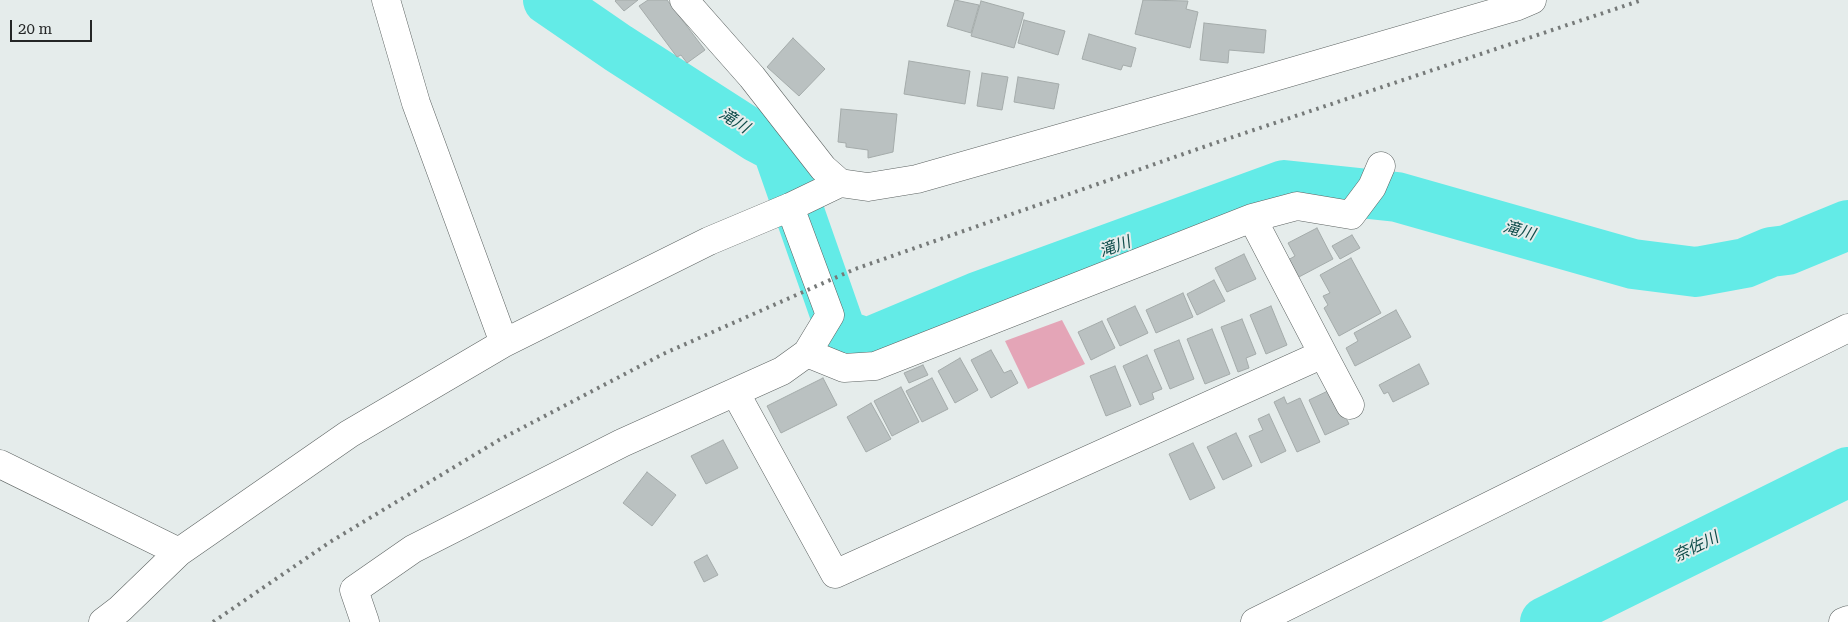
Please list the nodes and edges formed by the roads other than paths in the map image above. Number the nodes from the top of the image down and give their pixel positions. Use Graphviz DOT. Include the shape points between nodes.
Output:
graph roads {
  1 [pos="386,0"];
  2 [pos="684,0"];
  3 [pos="1532,0"];
  4 [pos="1381,166"];
  5 [pos="840,182"];
  6 [pos="790,207"];
  7 [pos="1252,218"];
  8 [pos="1848,328"];
  9 [pos="504,343"];
  10 [pos="807,353"];
  11 [pos="1323,354"];
  12 [pos="735,392"];
  13 [pos="1350,405"];
  14 [pos="0,464"];
  15 [pos="179,552"];
  16 [pos="111,615"];
  17 [pos="1848,620"];
  18 [pos="365,622"];
  19 [pos="1255,622"];
  20 [pos="1843,622"];
  1 -- 9 [label="street" via="416,103"];
  2 -- 5 [label="street" via="752,76 823,168"];
  3 -- 5 [label="street" via="1232,90 917,179 868,187"];
  4 -- 7 [label="street" via="1372,187 1351,215 1297,206"];
  5 -- 6 [label="street"];
  6 -- 9 [label="street" via="709,241"];
  6 -- 10 [label="street" via="830,315"];
  7 -- 10 [label="street" via="875,366 844,368"];
  7 -- 11 [label="street"];
  8 -- 19 [label="street"];
  9 -- 15 [label="street" via="348,434"];
  10 -- 12 [label="street" via="782,370"];
  11 -- 12 [label="street" via="835,574"];
  11 -- 13 [label="street"];
  12 -- 18 [label="street" via="622,442 413,549 354,590"];
  14 -- 15 [label="street"];
  15 -- 16 [label="street"];
  17 -- 20 [label="street"];
}
